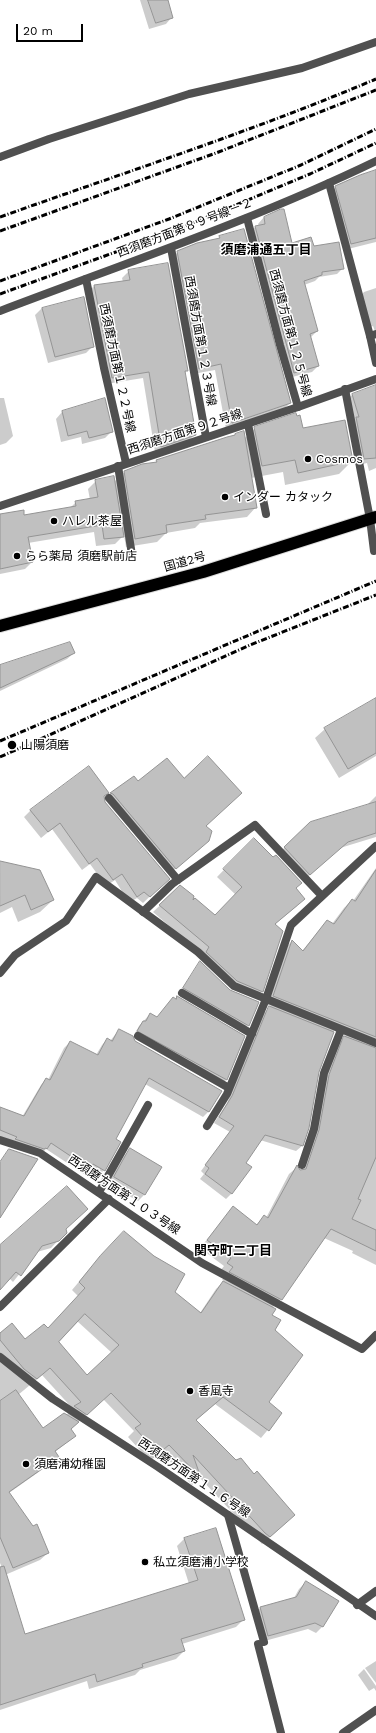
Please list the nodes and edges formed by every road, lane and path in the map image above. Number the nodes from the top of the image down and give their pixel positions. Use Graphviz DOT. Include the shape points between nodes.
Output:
graph roads {
  1 [pos="376,42"];
  2 [pos="0,157"];
  3 [pos="376,161"];
  4 [pos="329,184"];
  5 [pos="247,218"];
  6 [pos="171,248"];
  7 [pos="86,279"];
  8 [pos="0,311"];
  9 [pos="373,335"];
  10 [pos="376,364"];
  11 [pos="376,379"];
  12 [pos="345,389"];
  13 [pos="298,407"];
  14 [pos="248,424"];
  15 [pos="206,437"];
  16 [pos="126,463"];
  17 [pos="118,466"];
  18 [pos="0,506"];
  19 [pos="266,514"];
  20 [pos="373,518"];
  21 [pos="374,551"];
  22 [pos="132,555"];
  23 [pos="0,626"];
  24 [pos="109,798"];
  25 [pos="376,846"];
  26 [pos="178,880"];
  27 [pos="322,896"];
  28 [pos="143,912"];
  29 [pos="0,973"];
  30 [pos="182,993"];
  31 [pos="266,999"];
  32 [pos="341,1030"];
  33 [pos="252,1034"];
  34 [pos="138,1036"];
  35 [pos="376,1043"];
  36 [pos="229,1088"];
  37 [pos="148,1105"];
  38 [pos="208,1126"];
  39 [pos="0,1140"];
  40 [pos="302,1165"];
  41 [pos="99,1192"];
  42 [pos="109,1199"];
  43 [pos="0,1307"];
  44 [pos="376,1335"];
  45 [pos="0,1357"];
  46 [pos="228,1515"];
  47 [pos="376,1591"];
  48 [pos="357,1604"];
  49 [pos="376,1616"];
  50 [pos="376,1710"];
  51 [pos="281,1733"];
  52 [pos="343,1733"];
  1 -- 2 [label="street" via="302,68 189,94"];
  3 -- 4 [label="street, 西須磨方面第８９号線－２"];
  4 -- 5 [label="street, 西須磨方面第８９号線－２"];
  4 -- 9 [label="street"];
  5 -- 6 [label="street, 西須磨方面第８９号線－２"];
  5 -- 13 [label="street, 西須磨方面第１２５号線"];
  6 -- 7 [label="street, 西須磨方面第８９号線－２"];
  6 -- 15 [label="street, 西須磨方面第１２３号線"];
  7 -- 8 [label="street, 西須磨方面第８９号線－２"];
  7 -- 16 [label="street, 西須磨方面第１２２号線"];
  9 -- 10 [label="street"];
  11 -- 12 [label="street, 西須磨方面第９２号線"];
  12 -- 13 [label="street, 西須磨方面第９２号線"];
  12 -- 20 [label="street"];
  13 -- 14 [label="street, 西須磨方面第９２号線"];
  14 -- 15 [label="street, 西須磨方面第９２号線"];
  14 -- 19 [label="street"];
  15 -- 16 [label="street, 西須磨方面第９２号線"];
  16 -- 17 [label="street, 西須磨方面第９２号線"];
  17 -- 18 [label="street, 西須磨方面第９２号線"];
  17 -- 22 [label="street"];
  20 -- 21 [label="street"];
  20 -- 23 [label="highway, 国道2号" via="203,572"];
  24 -- 26 [label="street"];
  25 -- 27 [label="street"];
  26 -- 27 [label="street" via="255,825"];
  26 -- 28 [label="street"];
  27 -- 31 [label="street" via="291,925"];
  28 -- 29 [label="street" via="96,877 66,921 15,955"];
  28 -- 31 [label="street" via="198,952 234,986"];
  30 -- 33 [label="street"];
  31 -- 32 [label="street"];
  31 -- 33 [label="street"];
  32 -- 35 [label="street"];
  32 -- 40 [label="street" via="324,1073 314,1129"];
  33 -- 36 [label="street"];
  34 -- 36 [label="street"];
  36 -- 38 [label="street"];
  37 -- 41 [label="street"];
  39 -- 41 [label="street, 西須磨方面第１０３号線" via="40,1153"];
  41 -- 42 [label="street, 西須磨方面第１０３号線"];
  42 -- 43 [label="street"];
  42 -- 44 [label="street, 西須磨方面第１０３号線" via="202,1263 362,1349"];
  45 -- 46 [label="street, 西須磨方面第１１６号線" via="53,1399"];
  46 -- 48 [label="street, 西須磨方面第１１６号線"];
  46 -- 51 [label="street"];
  47 -- 48 [label="street"];
  48 -- 49 [label="street, 西須磨方面第１１６号線"];
  50 -- 52 [label="street"];
}
